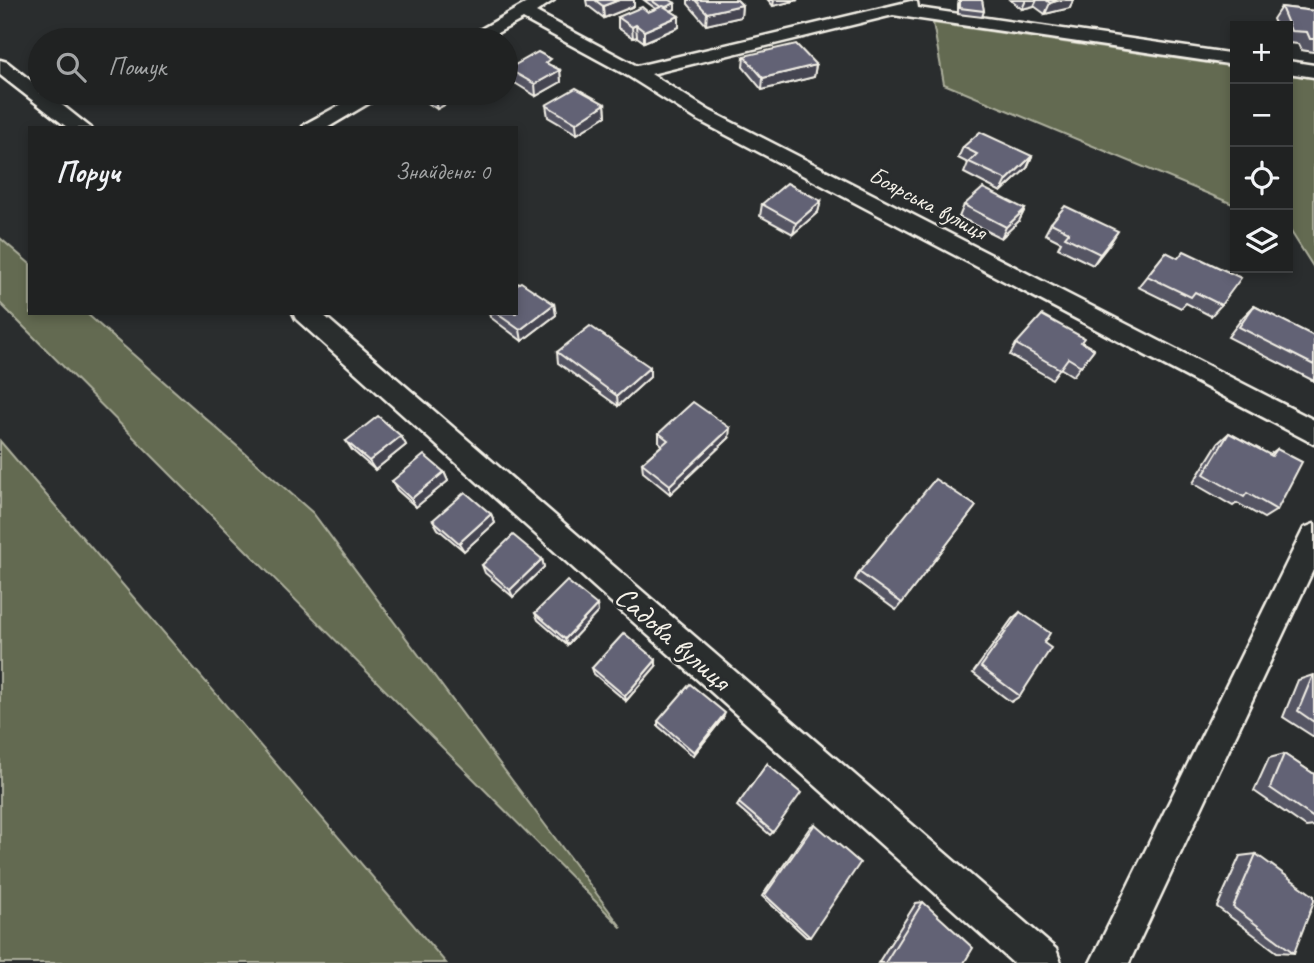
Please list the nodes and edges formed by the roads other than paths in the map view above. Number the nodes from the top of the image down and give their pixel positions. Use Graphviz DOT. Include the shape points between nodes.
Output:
graph roads {
  1 [pos="545,0"];
  2 [pos="934,0"];
  3 [pos="892,10"];
  4 [pos="523,12"];
  5 [pos="493,28"];
  6 [pos="1230,59"];
  7 [pos="0,66"];
  8 [pos="1293,68"];
  9 [pos="1314,71"];
  10 [pos="635,72"];
  11 [pos="28,87"];
  12 [pos="51,105"];
  13 [pos="354,105"];
  14 [pos="78,126"];
  15 [pos="316,126"];
  16 [pos="307,315"];
  17 [pos="1314,433"];
  18 [pos="1314,537"];
  19 [pos="1042,963"];
  20 [pos="1109,963"];
  1 -- 4 [label="street"];
  2 -- 3 [label="street"];
  3 -- 6 [label="street"];
  3 -- 10 [label="street"];
  4 -- 5 [label="street"];
  4 -- 10 [label="street, Боярська вулиця"];
  7 -- 11 [label="street"];
  8 -- 9 [label="street"];
  10 -- 17 [label="street, Боярська вулиця" via="703,115"];
  12 -- 14 [label="street"];
  13 -- 15 [label="street"];
  16 -- 19 [label="street, Садова вулиця"];
  18 -- 20 [label="street"];
}
